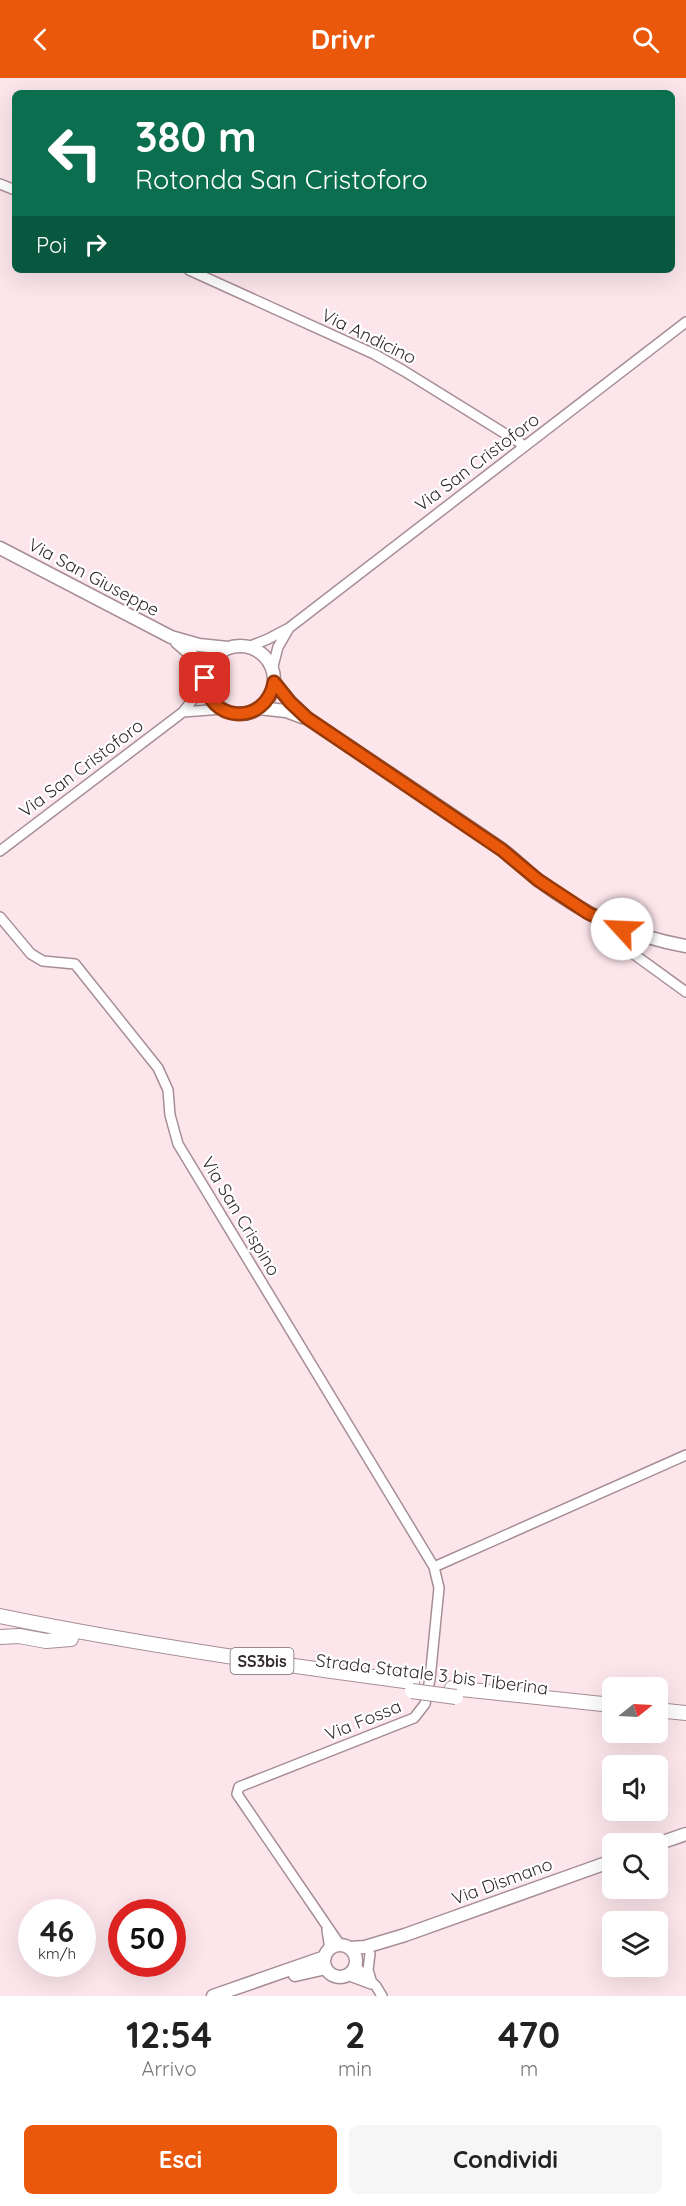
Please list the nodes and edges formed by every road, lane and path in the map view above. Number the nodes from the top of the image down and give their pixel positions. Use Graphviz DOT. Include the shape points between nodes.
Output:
graph roads {
  1 [pos="196,273"];
  2 [pos="686,322"];
  3 [pos="525,446"];
  4 [pos="0,548"];
  5 [pos="289,628"];
  6 [pos="171,637"];
  7 [pos="248,647"];
  8 [pos="228,648"];
  9 [pos="273,676"];
  10 [pos="206,678"];
  11 [pos="259,708"];
  12 [pos="222,709"];
  13 [pos="183,712"];
  14 [pos="307,718"];
  15 [pos="0,851"];
  16 [pos="0,917"];
  17 [pos="606,934"];
  18 [pos="686,946"];
  19 [pos="686,992"];
  20 [pos="686,1455"];
  21 [pos="434,1567"];
  22 [pos="0,1616"];
  23 [pos="0,1625"];
  24 [pos="70,1635"];
  25 [pos="0,1637"];
  26 [pos="454,1693"];
  27 [pos="602,1704"];
  28 [pos="668,1711"];
  29 [pos="602,1712"];
  30 [pos="686,1713"];
  31 [pos="668,1719"];
  32 [pos="686,1721"];
  33 [pos="686,1834"];
  34 [pos="668,1840"];
  35 [pos="602,1865"];
  36 [pos="405,1935"];
  37 [pos="334,1954"];
  38 [pos="370,1954"];
  39 [pos="353,1967"];
  40 [pos="374,1984"];
  41 [pos="213,1996"];
  42 [pos="237,1996"];
  43 [pos="382,1996"];
  1 -- 3 [label="street, Via Andicino" via="374,354"];
  2 -- 3 [label="street, Via San Cristoforo"];
  3 -- 5 [label="street, Via San Cristoforo"];
  4 -- 6 [label="main road, Via San Giuseppe"];
  5 -- 7 [label="street, Via San Cristoforo"];
  5 -- 9 [label="street, Via San Cristoforo" via="278,647"];
  6 -- 8 [label="main road, Via San Giuseppe"];
  6 -- 10 [label="main road, Via San Giuseppe" via="192,655"];
  7 -- 8 [label="main road"];
  7 -- 9 [label="main road" via="263,655"];
  8 -- 10 [label="main road" via="214,657"];
  9 -- 11 [label="main road" via="270,697"];
  9 -- 14 [label="main road" via="290,702"];
  10 -- 12 [label="main road" via="214,703"];
  10 -- 13 [label="street, Via San Cristoforo"];
  11 -- 12 [label="main road" via="240,714"];
  11 -- 14 [label="main road"];
  12 -- 13 [label="street"];
  13 -- 15 [label="street, Via San Cristoforo"];
  14 -- 18 [label="main road" via="588,913 652,940"];
  16 -- 21 [label="street, Via San Crispino" via="31,954 43,961 75,964 158,1068 168,1090 178,1144"];
  17 -- 19 [label="street"];
  20 -- 21 [label="street"];
  21 -- 37 [label="street, Via Fossa" via="439,1588 430,1679 425,1704 414,1718 239,1787 237,1794 324,1920"];
  22 -- 24 [label="highway, Strada Statale 3 bis Tiberina / SS3bis"];
  23 -- 24 [label="highway, Strada Statale 3 bis Tiberina / SS3bis"];
  24 -- 25 [label="highway" via="46,1641"];
  24 -- 26 [label="highway, Strada Statale 3 bis Tiberina / SS3bis"];
  26 -- 27 [label="highway, Strada Statale 3 bis Tiberina / SS3bis"];
  26 -- 29 [label="highway, Strada Statale 3 bis Tiberina / SS3bis"];
  28 -- 30 [label="highway"];
  31 -- 32 [label="highway"];
  33 -- 34 [label="main road"];
  35 -- 36 [label="main road, Via Dismano"];
  36 -- 37 [label="main road, Via Dismano"];
  36 -- 38 [label="main road, Via Dismano"];
  37 -- 39 [label="main road"];
  37 -- 39 [label="main road" via="333,1975"];
  37 -- 41 [label="main road, Via Dismano"];
  37 -- 42 [label="main road, Via Dismano" via="305,1972"];
  38 -- 39 [label="main road, Via Dismano"];
  38 -- 40 [label="street" via="368,1970"];
  39 -- 40 [label="street"];
  40 -- 43 [label="street"];
}
